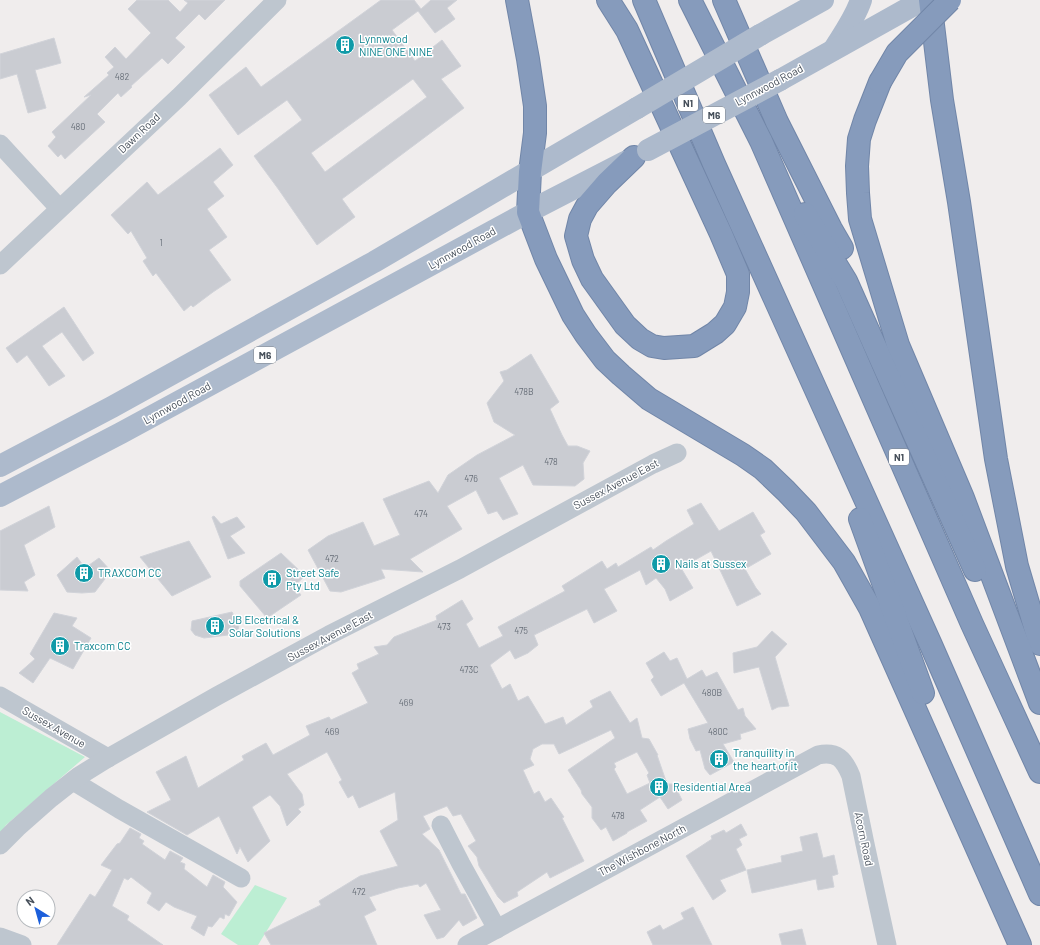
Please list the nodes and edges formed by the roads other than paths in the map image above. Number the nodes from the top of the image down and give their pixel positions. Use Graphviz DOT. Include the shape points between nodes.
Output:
graph roads {
  1 [pos="277,0"];
  2 [pos="517,0"];
  3 [pos="608,0"];
  4 [pos="644,0"];
  5 [pos="690,0"];
  6 [pos="724,0"];
  7 [pos="823,0"];
  8 [pos="861,0"];
  9 [pos="923,0"];
  10 [pos="930,0"];
  11 [pos="950,0"];
  12 [pos="834,50"];
  13 [pos="761,141"];
  14 [pos="0,144"];
  15 [pos="641,154"];
  16 [pos="530,172"];
  17 [pos="59,208"];
  18 [pos="528,212"];
  19 [pos="0,265"];
  20 [pos="898,345"];
  21 [pos="804,362"];
  22 [pos="677,453"];
  23 [pos="0,466"];
  24 [pos="0,496"];
  25 [pos="1040,644"];
  26 [pos="0,696"];
  27 [pos="1040,703"];
  28 [pos="1040,714"];
  29 [pos="818,755"];
  30 [pos="108,758"];
  31 [pos="1040,772"];
  32 [pos="73,781"];
  33 [pos="441,825"];
  34 [pos="0,845"];
  35 [pos="984,864"];
  36 [pos="241,878"];
  37 [pos="1040,894"];
  38 [pos="497,929"];
  39 [pos="0,937"];
  40 [pos="22,945"];
  41 [pos="467,945"];
  42 [pos="887,945"];
  43 [pos="1020,945"];
  1 -- 17 [label="street, Dawn Road" via="179,97"];
  2 -- 16 [label="highway" via="535,106 535,133"];
  3 -- 15 [label="highway" via="627,30 738,274 735,307 725,324 716,333 694,346 664,348 652,346 640,339 625,325 592,279 576,236 580,219 587,206 607,183"];
  4 -- 21 [label="highway, N1" via="714,164"];
  5 -- 13 [label="highway, N1"];
  6 -- 20 [label="highway" via="777,122 828,222"];
  7 -- 16 [label="main road, M6, bridge"];
  8 -- 12 [label="main road" via="858,10"];
  9 -- 12 [label="main road, Lynnwood Road / M6"];
  10 -- 25 [label="highway" via="942,100 996,459 1017,566"];
  11 -- 20 [label="highway, bridge" via="897,53 880,82 860,139 857,166 860,219"];
  12 -- 15 [label="main road, Lynnwood Road / M6, bridge"];
  13 -- 28 [label="highway" via="846,281"];
  13 -- 31 [label="highway, N1" via="969,617"];
  14 -- 17 [label="street"];
  15 -- 18 [label="main road, Lynnwood Road / M6"];
  16 -- 18 [label="highway"];
  16 -- 23 [label="main road, M6" via="354,273"];
  17 -- 19 [label="street, Dawn Road"];
  18 -- 24 [label="main road, Lynnwood Road / M6"];
  18 -- 35 [label="highway" via="573,315 605,360 649,399 763,470 806,512 844,562 870,608"];
  20 -- 27 [label="highway" via="963,498"];
  21 -- 35 [label="highway"];
  21 -- 37 [label="highway, N1"];
  22 -- 30 [label="street, Sussex Avenue East" via="329,635"];
  26 -- 30 [label="street, Sussex Avenue"];
  29 -- 38 [label="street, The Wishbone North"];
  29 -- 42 [label="street, Acorn Road" via="838,757 847,766 851,776"];
  30 -- 32 [label="street, Sussex Avenue East"];
  32 -- 34 [label="street, Sussex Avenue East" via="16,828"];
  32 -- 36 [label="street"];
  33 -- 38 [label="street"];
  35 -- 43 [label="highway"];
  38 -- 41 [label="street, The Wishbone North"];
  39 -- 40 [label="street"];
}
